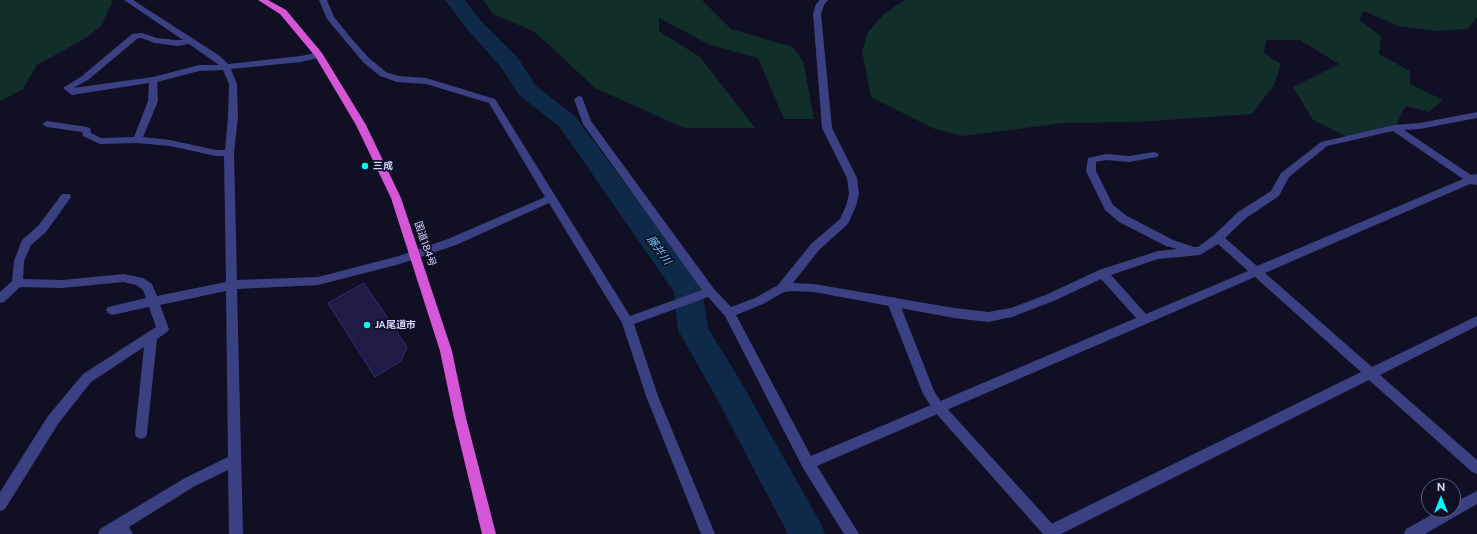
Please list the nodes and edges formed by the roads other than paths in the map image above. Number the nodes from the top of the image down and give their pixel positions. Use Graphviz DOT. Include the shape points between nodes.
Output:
graph roads {
  1 [pos="128,0"];
  2 [pos="262,0"];
  3 [pos="323,0"];
  4 [pos="824,0"];
  5 [pos="191,41"];
  6 [pos="319,55"];
  7 [pos="226,67"];
  8 [pos="153,80"];
  9 [pos="579,99"];
  10 [pos="1477,115"];
  11 [pos="47,124"];
  12 [pos="1394,128"];
  13 [pos="136,140"];
  14 [pos="229,153"];
  15 [pos="1154,155"];
  16 [pos="1475,180"];
  17 [pos="66,197"];
  18 [pos="552,198"];
  19 [pos="1218,238"];
  20 [pos="1192,251"];
  21 [pos="415,253"];
  22 [pos="1256,271"];
  23 [pos="1103,273"];
  24 [pos="17,282"];
  25 [pos="232,285"];
  26 [pos="782,288"];
  27 [pos="707,293"];
  28 [pos="0,299"];
  29 [pos="154,302"];
  30 [pos="893,302"];
  31 [pos="112,310"];
  32 [pos="729,313"];
  33 [pos="1145,320"];
  34 [pos="1477,321"];
  35 [pos="627,322"];
  36 [pos="151,338"];
  37 [pos="1372,374"];
  38 [pos="938,407"];
  39 [pos="141,433"];
  40 [pos="234,461"];
  41 [pos="808,464"];
  42 [pos="1477,468"];
  43 [pos="1477,497"];
  44 [pos="0,504"];
  45 [pos="123,530"];
  46 [pos="1051,533"];
  47 [pos="105,534"];
  48 [pos="236,534"];
  49 [pos="489,534"];
  50 [pos="708,534"];
  51 [pos="852,534"];
  52 [pos="1411,534"];
  1 -- 5 [label="street"];
  2 -- 6 [label="highway, 国道184号" via="283,12"];
  3 -- 18 [label="street" via="330,17 348,40 383,74 426,82 492,101"];
  4 -- 26 [label="street" via="817,14 827,128 852,178 854,194 844,221 815,246"];
  5 -- 7 [label="street"];
  5 -- 8 [label="street" via="177,43 142,35 135,36 85,78 67,88 72,92"];
  6 -- 7 [label="street"];
  6 -- 21 [label="highway, 国道184号" via="361,125 396,198"];
  7 -- 8 [label="street" via="199,68"];
  7 -- 14 [label="street" via="232,84 233,117"];
  8 -- 13 [label="street" via="153,101"];
  9 -- 27 [label="street" via="586,122"];
  10 -- 12 [label="street" via="1420,126"];
  11 -- 13 [label="street" via="86,130 86,134 100,141"];
  12 -- 16 [label="street"];
  12 -- 19 [label="street" via="1324,144 1285,175 1275,193 1242,215"];
  13 -- 14 [label="street" via="170,142 216,153"];
  14 -- 25 [label="street"];
  15 -- 20 [label="street" via="1129,159 1106,157 1091,160 1091,172 1109,207 1123,219"];
  16 -- 22 [label="street"];
  17 -- 24 [label="street" via="42,229 26,243 19,261"];
  18 -- 21 [label="street" via="452,242"];
  18 -- 35 [label="street"];
  19 -- 20 [label="street" via="1200,251"];
  19 -- 22 [label="street"];
  20 -- 23 [label="street" via="1158,255"];
  21 -- 25 [label="street" via="400,260 318,281"];
  21 -- 49 [label="highway, 国道184号" via="446,351"];
  22 -- 33 [label="street"];
  22 -- 37 [label="street"];
  23 -- 30 [label="street" via="1045,300 1012,312 988,317"];
  23 -- 33 [label="street"];
  24 -- 28 [label="street"];
  24 -- 29 [label="street" via="62,284 124,278 139,281 148,287"];
  25 -- 29 [label="street"];
  25 -- 40 [label="street"];
  26 -- 30 [label="street" via="814,288"];
  26 -- 32 [label="street"];
  27 -- 32 [label="street"];
  27 -- 35 [label="street"];
  29 -- 31 [label="street"];
  29 -- 36 [label="street" via="163,329"];
  30 -- 38 [label="street" via="929,394"];
  32 -- 41 [label="street"];
  33 -- 38 [label="street"];
  34 -- 37 [label="street"];
  35 -- 50 [label="street" via="652,396"];
  36 -- 39 [label="street"];
  36 -- 44 [label="street" via="88,378 53,420"];
  37 -- 42 [label="street"];
  37 -- 46 [label="street"];
  38 -- 41 [label="street"];
  38 -- 46 [label="street"];
  40 -- 45 [label="street" via="190,482"];
  40 -- 48 [label="street"];
  41 -- 51 [label="street"];
  43 -- 52 [label="street"];
  45 -- 47 [label="street"];
}
